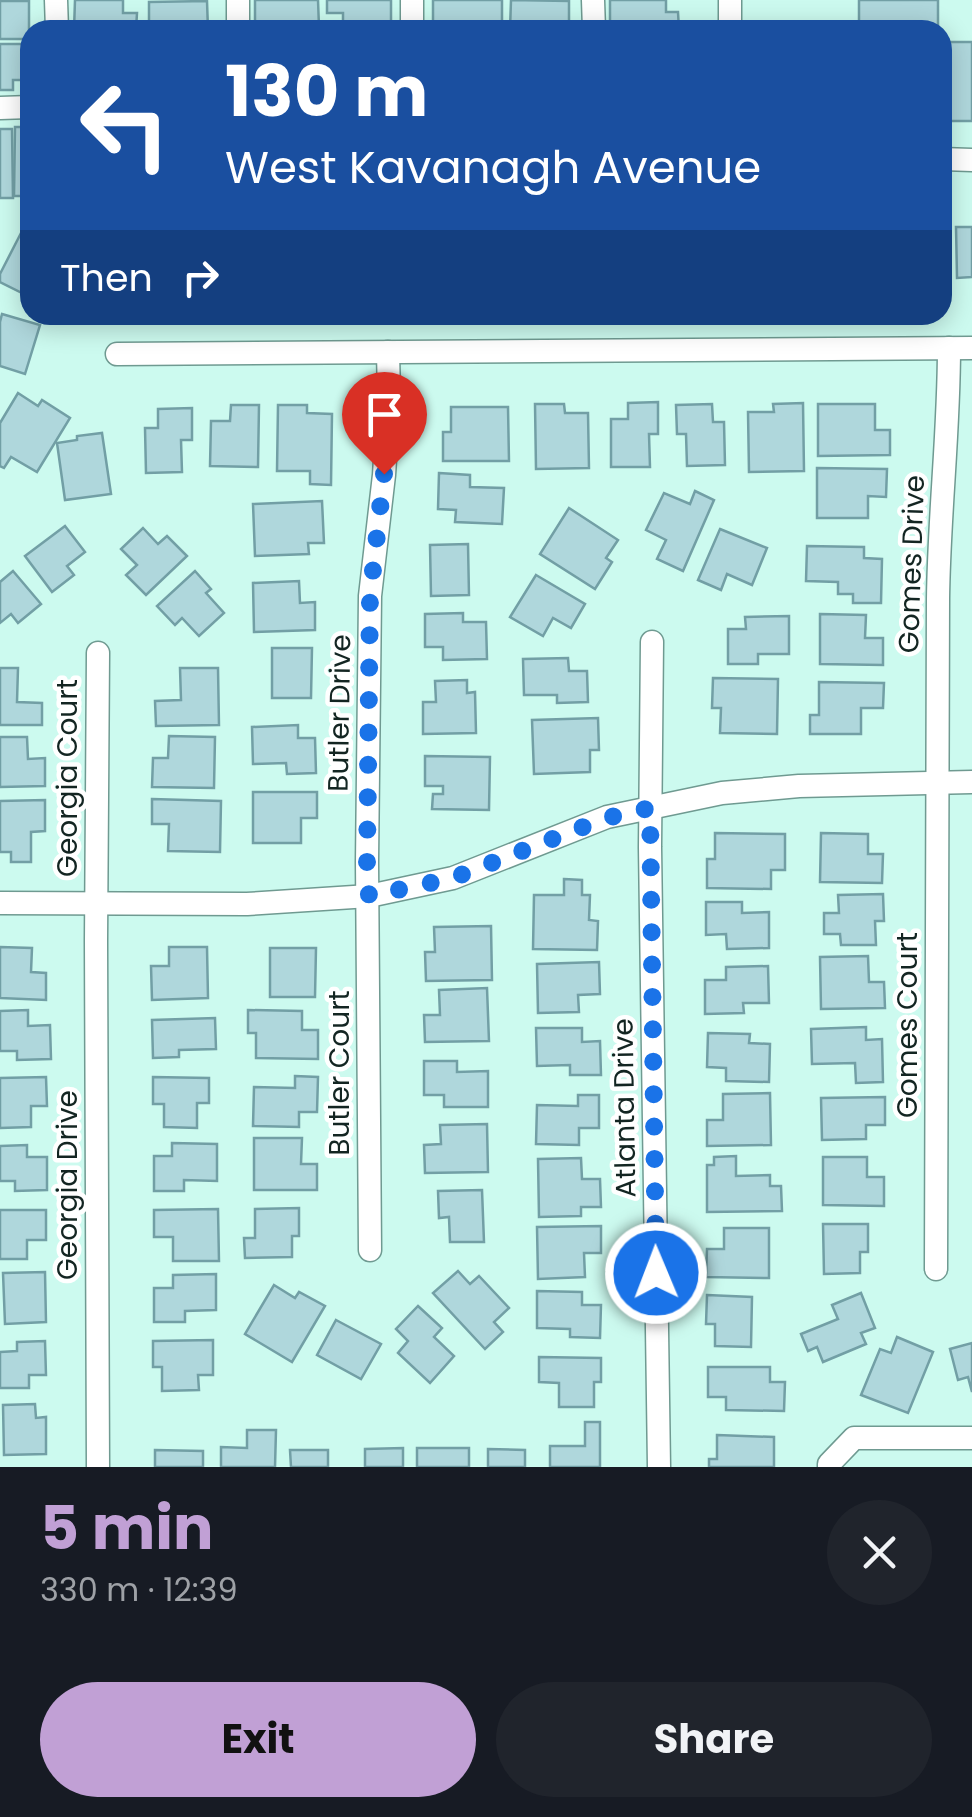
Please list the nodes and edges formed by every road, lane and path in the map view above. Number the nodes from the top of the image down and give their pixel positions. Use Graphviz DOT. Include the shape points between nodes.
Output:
graph roads {
  1 [pos="960,348"];
  2 [pos="388,352"];
  3 [pos="117,354"];
  4 [pos="652,642"];
  5 [pos="98,653"];
  6 [pos="937,782"];
  7 [pos="972,782"];
  8 [pos="650,808"];
  9 [pos="369,896"];
  10 [pos="0,903"];
  11 [pos="96,903"];
  12 [pos="370,1250"];
  13 [pos="936,1269"];
  14 [pos="972,1438"];
  15 [pos="98,1467"];
  16 [pos="660,1467"];
  17 [pos="828,1467"];
  1 -- 2 [label="street"];
  1 -- 6 [label="street, Gomes Drive" via="938,543"];
  2 -- 3 [label="street"];
  2 -- 9 [label="street, Butler Drive" via="370,596"];
  4 -- 8 [label="street, Atlanta Drive"];
  5 -- 11 [label="street, Georgia Court"];
  6 -- 7 [label="street"];
  6 -- 8 [label="street" via="799,786"];
  6 -- 13 [label="street, Gomes Court"];
  8 -- 9 [label="street" via="606,818 453,878"];
  8 -- 16 [label="street, Atlanta Drive"];
  9 -- 11 [label="street"];
  9 -- 12 [label="street, Butler Court"];
  10 -- 11 [label="street"];
  11 -- 15 [label="street, Georgia Drive"];
  14 -- 17 [label="street" via="854,1438"];
}
